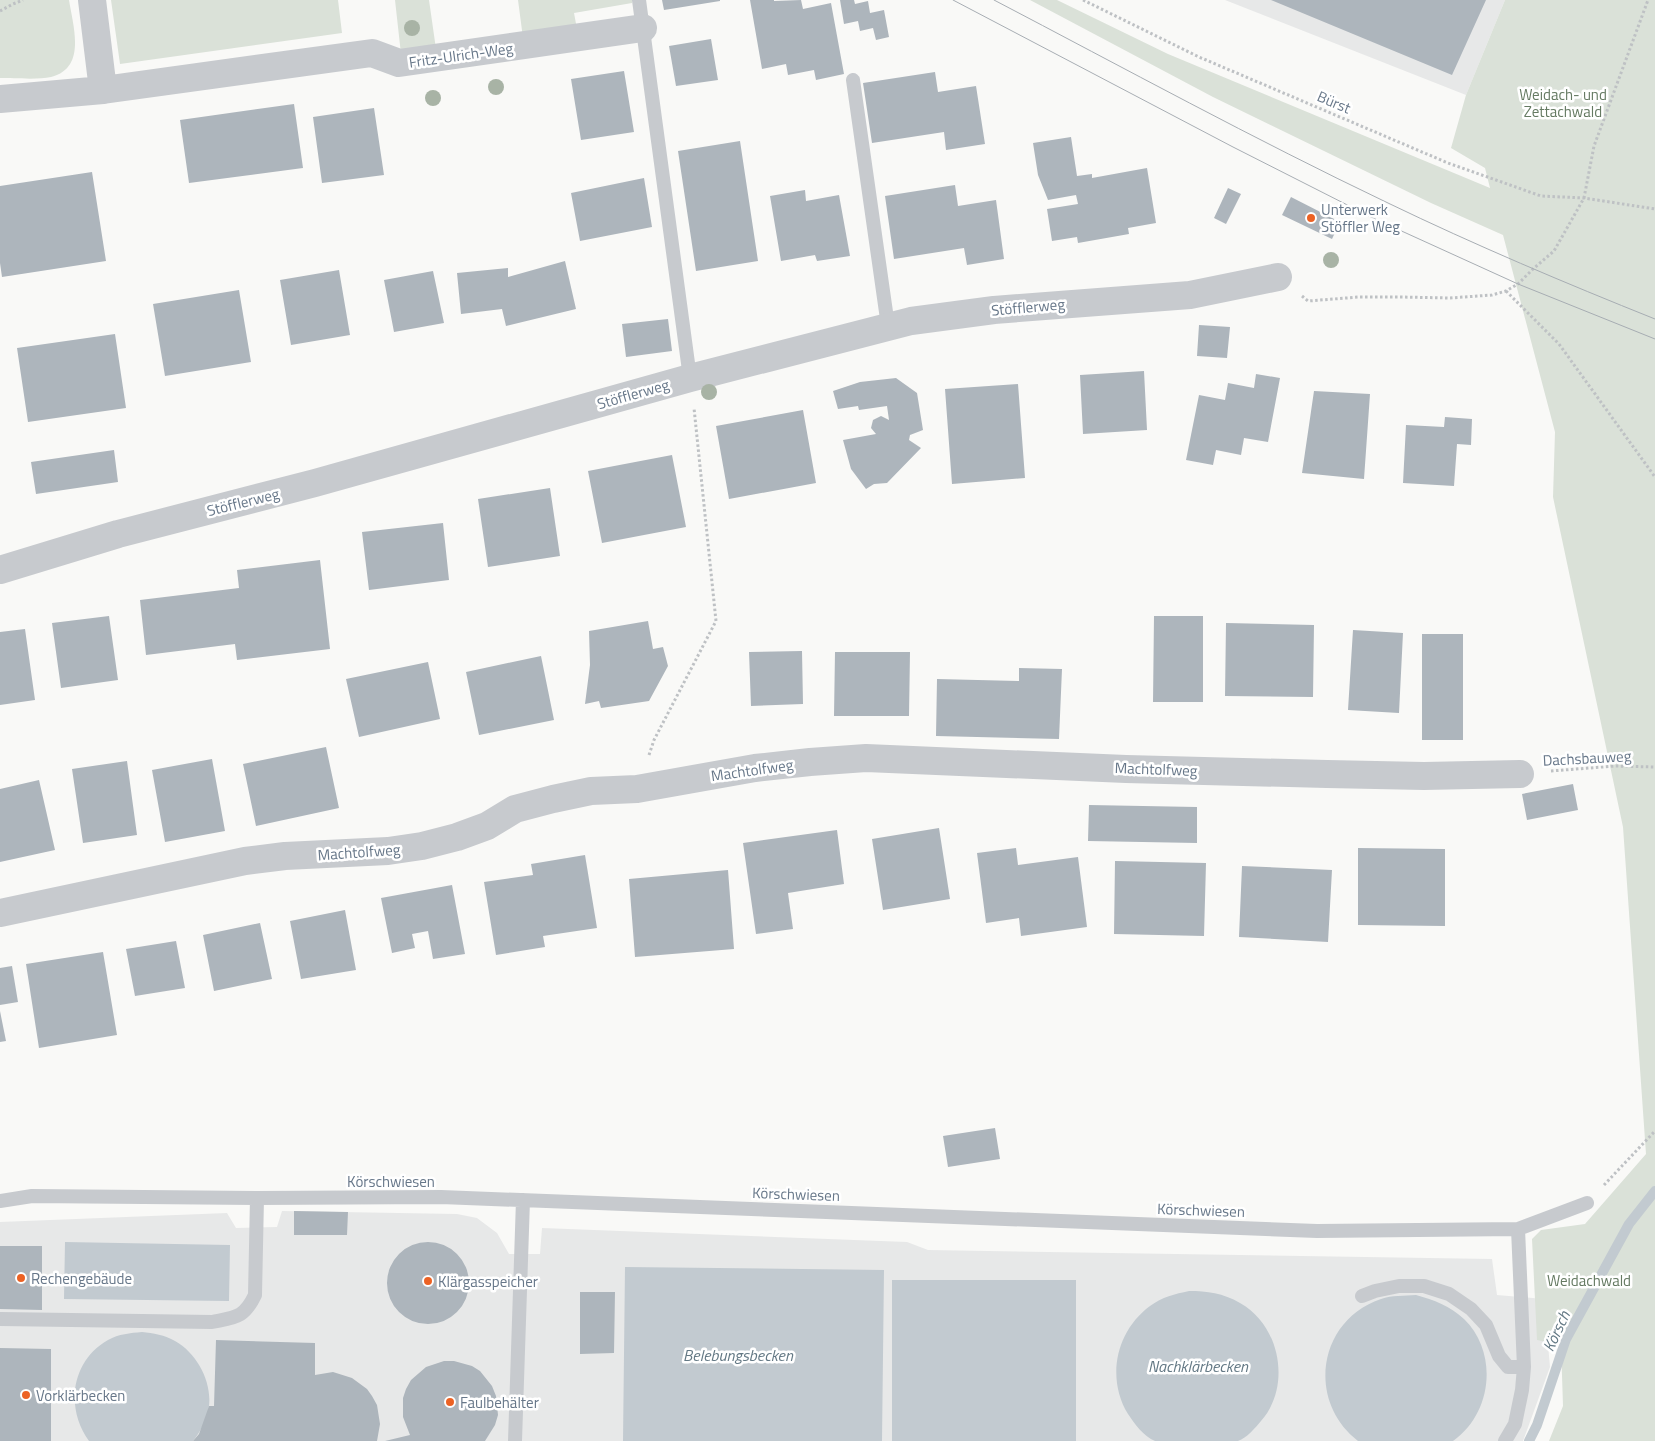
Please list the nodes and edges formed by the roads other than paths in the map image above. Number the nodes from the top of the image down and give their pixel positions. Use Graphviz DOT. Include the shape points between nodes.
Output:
graph roads {
  1 [pos="92,0"];
  2 [pos="639,0"];
  3 [pos="643,28"];
  4 [pos="853,80"];
  5 [pos="103,90"];
  6 [pos="0,99"];
  7 [pos="1278,277"];
  8 [pos="888,326"];
  9 [pos="690,378"];
  10 [pos="0,570"];
  11 [pos="1520,774"];
  12 [pos="0,912"];
  13 [pos="257,1198"];
  14 [pos="523,1200"];
  15 [pos="0,1201"];
  16 [pos="1587,1204"];
  17 [pos="1518,1229"];
  18 [pos="1362,1296"];
  19 [pos="0,1319"];
  20 [pos="1524,1367"];
  21 [pos="514,1441"];
  22 [pos="1504,1441"];
  1 -- 5 [label="street"];
  2 -- 3 [label="lane"];
  3 -- 5 [label="street, Fritz-Ulrich-Weg" via="399,63 372,52"];
  3 -- 9 [label="lane"];
  4 -- 8 [label="lane"];
  5 -- 6 [label="street, Fritz-Ulrich-Weg"];
  7 -- 8 [label="street, Stöfflerweg" via="1190,295 994,310"];
  8 -- 9 [label="street, Stöfflerweg"];
  9 -- 10 [label="street, Stöfflerweg" via="315,483 118,534"];
  11 -- 12 [label="street, Machtolfweg" via="1327,774 866,758 810,762 553,798 515,809 488,826 422,846 245,861"];
  13 -- 14 [label="lane, Körschwiesen"];
  13 -- 15 [label="lane, Körschwiesen" via="32,1196"];
  13 -- 19 [label="lane" via="255,1295 248,1309 233,1318 212,1322"];
  14 -- 17 [label="lane, Körschwiesen" via="1317,1231"];
  14 -- 21 [label="lane"];
  16 -- 17 [label="lane, Körschwiesen"];
  17 -- 20 [label="lane"];
  18 -- 20 [label="lane" via="1399,1286 1424,1286 1449,1294 1471,1309 1486,1325 1499,1356 1508,1367"];
  20 -- 22 [label="lane" via="1514,1424"];
}
